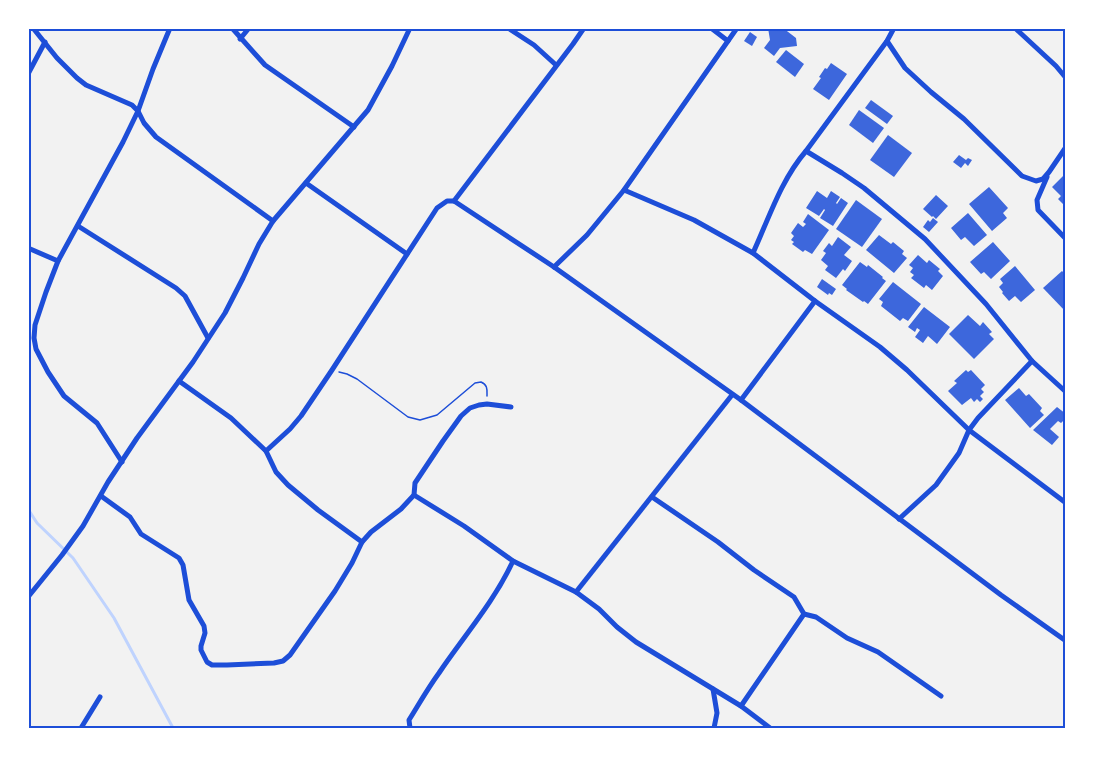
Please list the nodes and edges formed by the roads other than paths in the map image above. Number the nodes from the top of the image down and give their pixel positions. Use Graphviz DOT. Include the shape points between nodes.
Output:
graph roads {
  1 [pos="33,28"];
  2 [pos="171,28"];
  3 [pos="232,28"];
  4 [pos="249,28"];
  5 [pos="410,28"];
  6 [pos="508,28"];
  7 [pos="584,28"];
  8 [pos="711,28"];
  9 [pos="737,28"];
  10 [pos="894,28"];
  11 [pos="1015,28"];
  12 [pos="240,39"];
  13 [pos="728,41"];
  14 [pos="887,41"];
  15 [pos="45,42"];
  16 [pos="556,65"];
  17 [pos="28,74"];
  18 [pos="1065,78"];
  19 [pos="138,111"];
  20 [pos="354,127"];
  21 [pos="1065,147"];
  22 [pos="806,151"];
  23 [pos="1049,172"];
  24 [pos="306,183"];
  25 [pos="624,190"];
  26 [pos="454,201"];
  27 [pos="273,221"];
  28 [pos="78,226"];
  29 [pos="1065,239"];
  30 [pos="28,248"];
  31 [pos="753,253"];
  32 [pos="407,255"];
  33 [pos="58,261"];
  34 [pos="554,267"];
  35 [pos="815,301"];
  36 [pos="208,338"];
  37 [pos="1032,361"];
  38 [pos="178,381"];
  39 [pos="1065,392"];
  40 [pos="732,395"];
  41 [pos="741,400"];
  42 [pos="511,407"];
  43 [pos="969,430"];
  44 [pos="266,451"];
  45 [pos="122,462"];
  46 [pos="414,495"];
  47 [pos="101,496"];
  48 [pos="652,496"];
  49 [pos="1065,503"];
  50 [pos="899,519"];
  51 [pos="362,543"];
  52 [pos="513,561"];
  53 [pos="576,592"];
  54 [pos="28,597"];
  55 [pos="804,614"];
  56 [pos="1065,641"];
  57 [pos="713,689"];
  58 [pos="941,696"];
  59 [pos="100,697"];
  60 [pos="741,706"];
  61 [pos="81,729"];
  62 [pos="410,729"];
  63 [pos="714,729"];
  64 [pos="770,729"];
  1 -- 15 [label="street"];
  2 -- 19 [label="street"];
  3 -- 12 [label="street"];
  4 -- 12 [label="street"];
  5 -- 20 [label="street" via="378,93"];
  6 -- 16 [label="street"];
  7 -- 16 [label="street"];
  8 -- 13 [label="street"];
  9 -- 13 [label="street"];
  10 -- 14 [label="street"];
  11 -- 18 [label="street"];
  12 -- 20 [label="street" via="265,64"];
  13 -- 25 [label="street"];
  14 -- 22 [label="street"];
  14 -- 23 [label="street" via="905,68 1022,176 1036,181"];
  15 -- 17 [label="street"];
  15 -- 19 [label="street" via="86,85"];
  16 -- 26 [label="street"];
  19 -- 27 [label="street" via="156,137"];
  19 -- 28 [label="street"];
  20 -- 24 [label="street"];
  21 -- 23 [label="street"];
  22 -- 31 [label="street" via="787,178"];
  22 -- 37 [label="street" via="864,188 925,239 986,304"];
  23 -- 29 [label="street" via="1037,200 1038,210"];
  24 -- 27 [label="street"];
  24 -- 32 [label="street"];
  25 -- 31 [label="street" via="694,220"];
  25 -- 34 [label="street"];
  26 -- 32 [label="street" via="437,208"];
  26 -- 34 [label="street"];
  27 -- 36 [label="street"];
  28 -- 33 [label="street"];
  28 -- 36 [label="street" via="176,288 185,296"];
  30 -- 33 [label="street"];
  31 -- 35 [label="street"];
  32 -- 44 [label="street" via="301,416"];
  33 -- 45 [label="street" via="35,325 36,349 64,396 97,423"];
  34 -- 40 [label="street"];
  35 -- 41 [label="street"];
  35 -- 43 [label="street" via="907,369"];
  36 -- 38 [label="street"];
  37 -- 39 [label="street"];
  37 -- 43 [label="street"];
  38 -- 44 [label="street" via="231,418"];
  38 -- 45 [label="street"];
  40 -- 41 [label="street"];
  40 -- 48 [label="street"];
  41 -- 50 [label="street"];
  42 -- 46 [label="street" via="487,404 470,408 461,416 416,483"];
  43 -- 49 [label="street"];
  43 -- 50 [label="street" via="959,453 936,485"];
  44 -- 51 [label="street" via="276,472 288,485"];
  45 -- 47 [label="street"];
  46 -- 51 [label="street"];
  46 -- 52 [label="street"];
  47 -- 51 [label="street" via="130,517 141,534 179,558 189,600 204,626 201,650 212,665 283,661 335,591"];
  47 -- 54 [label="street"];
  48 -- 53 [label="street"];
  48 -- 55 [label="street" via="794,597"];
  50 -- 56 [label="street"];
  52 -- 53 [label="street"];
  52 -- 62 [label="street" via="504,580 438,674 410,720"];
  53 -- 57 [label="street" via="636,642"];
  55 -- 58 [label="street" via="878,652"];
  55 -- 60 [label="street"];
  57 -- 60 [label="street"];
  57 -- 63 [label="street" via="717,713"];
  59 -- 61 [label="street"];
  60 -- 64 [label="street"];
}
